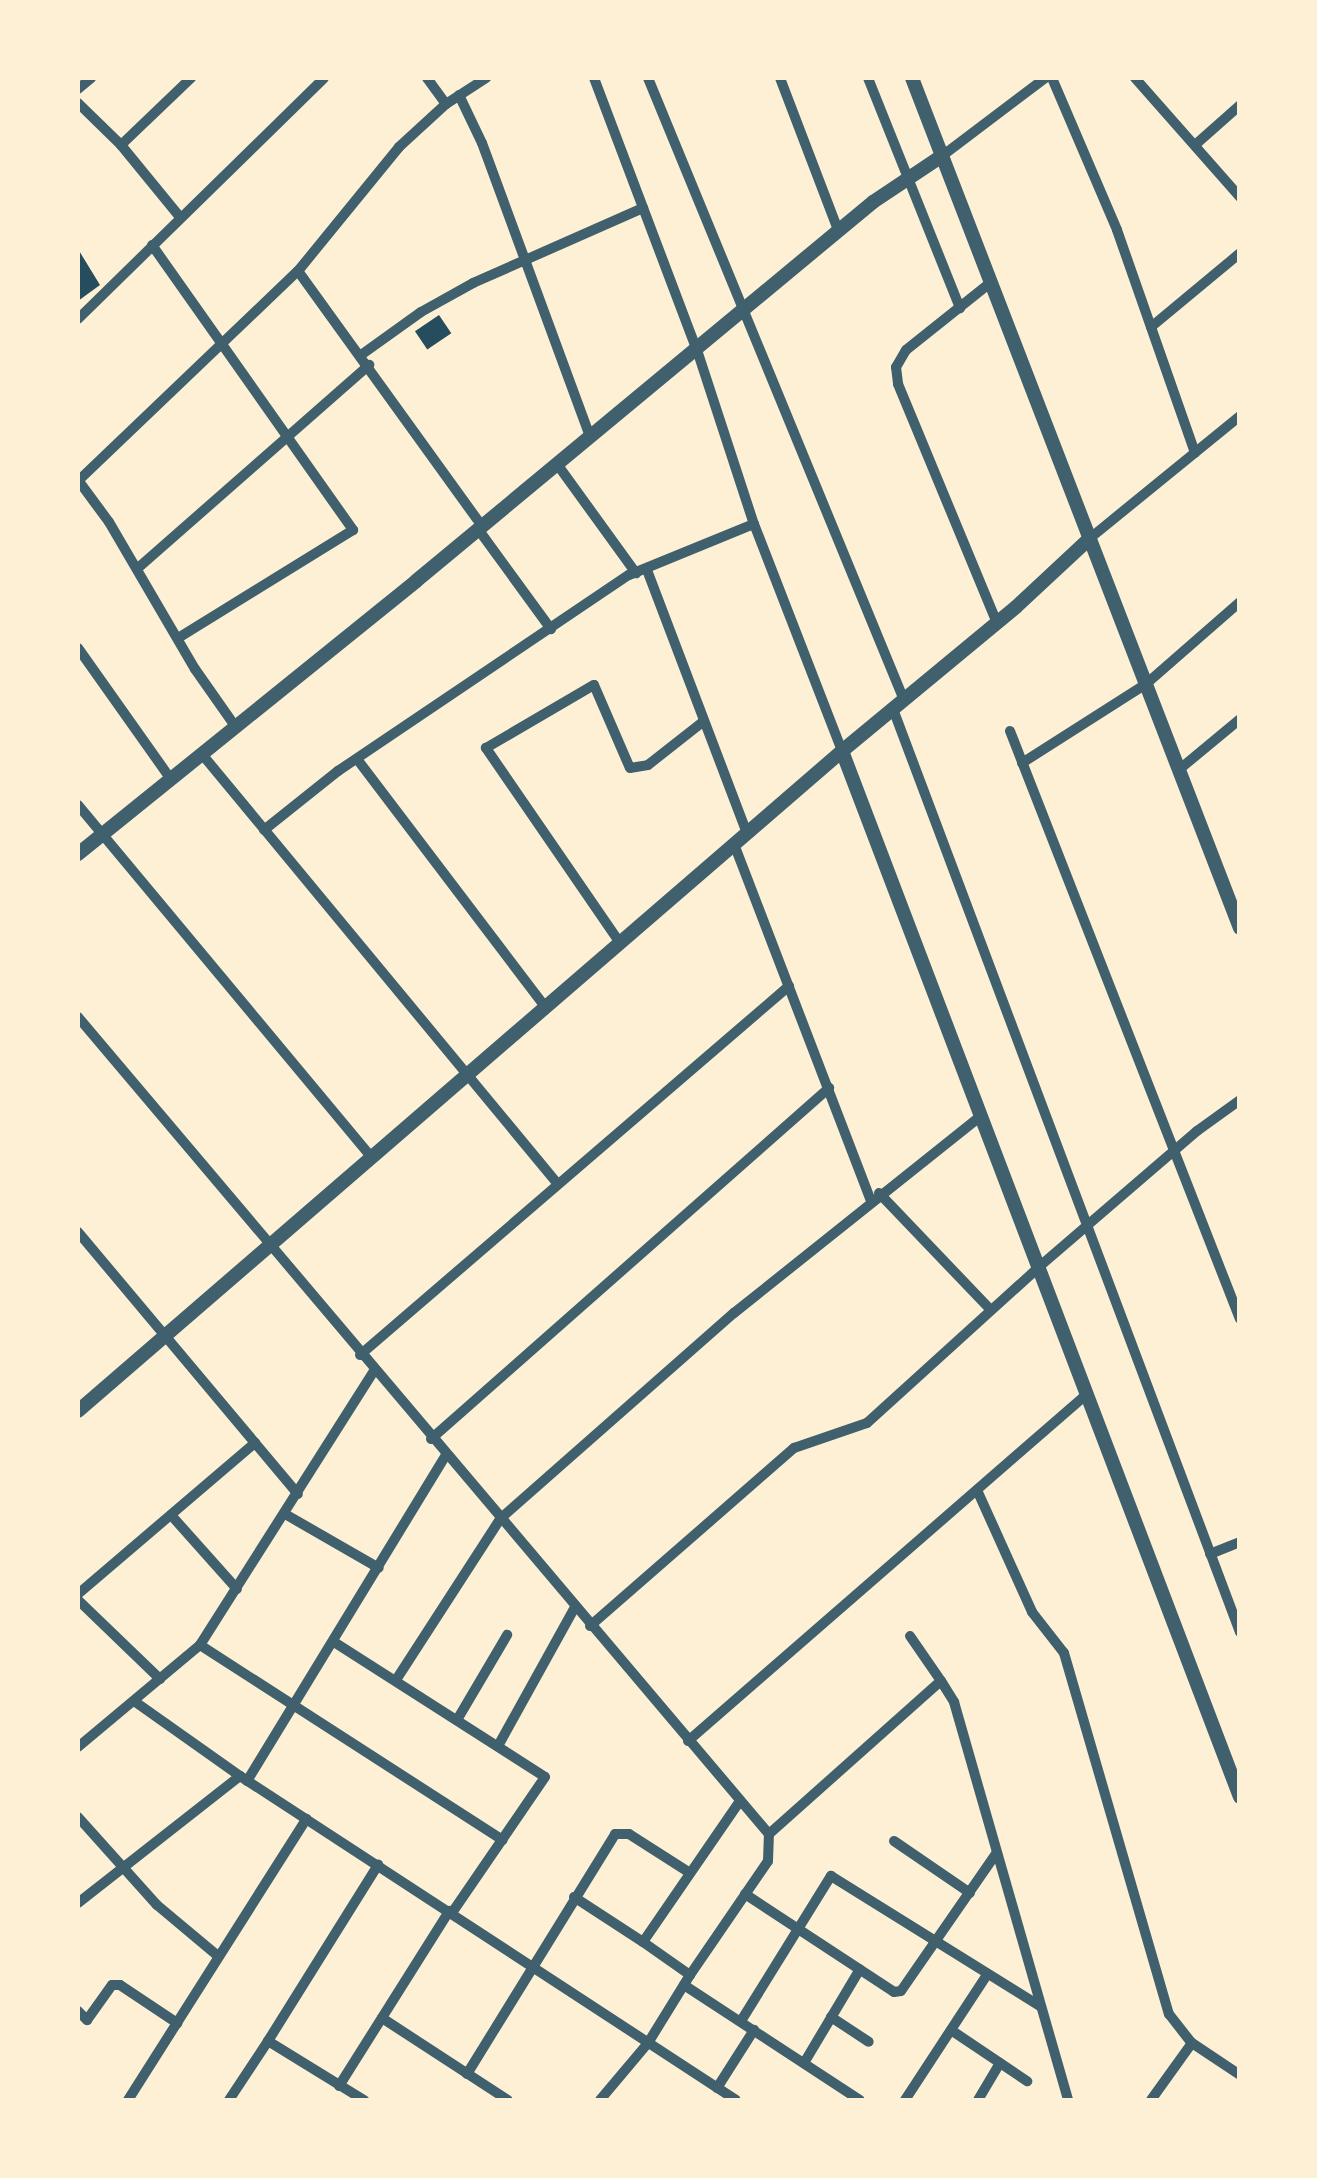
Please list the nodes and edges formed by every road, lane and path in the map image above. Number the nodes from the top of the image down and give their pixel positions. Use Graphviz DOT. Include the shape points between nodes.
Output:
graph roads {
  1 [pos="91,78"];
  2 [pos="191,78"];
  3 [pos="324,78"];
  4 [pos="427,78"];
  5 [pos="486,78"];
  6 [pos="594,78"];
  7 [pos="648,78"];
  8 [pos="780,78"];
  9 [pos="868,78"];
  10 [pos="912,78"];
  11 [pos="1048,78"];
  12 [pos="1135,78"];
  13 [pos="78,89"];
  14 [pos="459,95"];
  15 [pos="78,103"];
  16 [pos="446,104"];
  17 [pos="1240,105"];
  18 [pos="121,145"];
  19 [pos="1194,145"];
  20 [pos="942,156"];
  21 [pos="906,177"];
  22 [pos="1240,197"];
  23 [pos="644,208"];
  24 [pos="180,216"];
  25 [pos="838,230"];
  26 [pos="152,245"];
  27 [pos="1240,253"];
  28 [pos="523,259"];
  29 [pos="298,271"];
  30 [pos="990,283"];
  31 [pos="960,308"];
  32 [pos="742,312"];
  33 [pos="78,318"];
  34 [pos="1151,328"];
  35 [pos="224,346"];
  36 [pos="698,350"];
  37 [pos="361,355"];
  38 [pos="369,365"];
  39 [pos="1240,416"];
  40 [pos="590,436"];
  41 [pos="287,437"];
  42 [pos="1195,453"];
  43 [pos="557,464"];
  44 [pos="78,480"];
  45 [pos="754,524"];
  46 [pos="480,528"];
  47 [pos="1089,538"];
  48 [pos="138,568"];
  49 [pos="642,572"];
  50 [pos="1240,602"];
  51 [pos="997,622"];
  52 [pos="551,629"];
  53 [pos="178,638"];
  54 [pos="78,648"];
  55 [pos="1146,684"];
  56 [pos="898,704"];
  57 [pos="1240,719"];
  58 [pos="704,721"];
  59 [pos="235,726"];
  60 [pos="1010,731"];
  61 [pos="842,751"];
  62 [pos="201,753"];
  63 [pos="357,759"];
  64 [pos="1022,763"];
  65 [pos="1180,768"];
  66 [pos="170,778"];
  67 [pos="78,805"];
  68 [pos="264,830"];
  69 [pos="748,833"];
  70 [pos="102,834"];
  71 [pos="734,844"];
  72 [pos="78,854"];
  73 [pos="1236,906"];
  74 [pos="1240,928"];
  75 [pos="620,943"];
  76 [pos="789,986"];
  77 [pos="546,1008"];
  78 [pos="78,1017"];
  79 [pos="467,1076"];
  80 [pos="829,1088"];
  81 [pos="1240,1100"];
  82 [pos="982,1115"];
  83 [pos="1172,1155"];
  84 [pos="372,1158"];
  85 [pos="557,1183"];
  86 [pos="875,1196"];
  87 [pos="1084,1228"];
  88 [pos="78,1232"];
  89 [pos="269,1247"];
  90 [pos="1040,1266"];
  91 [pos="990,1309"];
  92 [pos="1240,1319"];
  93 [pos="165,1336"];
  94 [pos="360,1355"];
  95 [pos="374,1370"];
  96 [pos="1088,1393"];
  97 [pos="78,1411"];
  98 [pos="432,1438"];
  99 [pos="255,1443"];
  100 [pos="446,1455"];
  101 [pos="977,1490"];
  102 [pos="298,1494"];
  103 [pos="284,1514"];
  104 [pos="170,1516"];
  105 [pos="500,1519"];
  106 [pos="1240,1542"];
  107 [pos="1210,1554"];
  108 [pos="379,1568"];
  109 [pos="236,1589"];
  110 [pos="78,1597"];
  111 [pos="575,1607"];
  112 [pos="590,1626"];
  113 [pos="1240,1632"];
  114 [pos="507,1635"];
  115 [pos="910,1636"];
  116 [pos="334,1642"];
  117 [pos="200,1646"];
  118 [pos="160,1679"];
  119 [pos="396,1680"];
  120 [pos="940,1681"];
  121 [pos="134,1701"];
  122 [pos="294,1707"];
  123 [pos="457,1720"];
  124 [pos="688,1740"];
  125 [pos="78,1746"];
  126 [pos="498,1746"];
  127 [pos="244,1779"];
  128 [pos="1240,1798"];
  129 [pos="740,1801"];
  130 [pos="78,1817"];
  131 [pos="306,1819"];
  132 [pos="769,1834"];
  133 [pos="503,1840"];
  134 [pos="894,1841"];
  135 [pos="996,1854"];
  136 [pos="378,1865"];
  137 [pos="122,1869"];
  138 [pos="690,1873"];
  139 [pos="970,1893"];
  140 [pos="745,1894"];
  141 [pos="574,1896"];
  142 [pos="78,1903"];
  143 [pos="450,1912"];
  144 [pos="798,1928"];
  145 [pos="643,1942"];
  146 [pos="936,1943"];
  147 [pos="218,1956"];
  148 [pos="531,1964"];
  149 [pos="860,1969"];
  150 [pos="986,1976"];
  151 [pos="687,1980"];
  152 [pos="1040,2006"];
  153 [pos="78,2011"];
  154 [pos="831,2017"];
  155 [pos="382,2018"];
  156 [pos="740,2021"];
  157 [pos="177,2023"];
  158 [pos="754,2030"];
  159 [pos="951,2030"];
  160 [pos="268,2041"];
  161 [pos="869,2042"];
  162 [pos="648,2043"];
  163 [pos="1192,2043"];
  164 [pos="804,2063"];
  165 [pos="1000,2064"];
  166 [pos="467,2074"];
  167 [pos="1240,2075"];
  168 [pos="1027,2082"];
  169 [pos="338,2086"];
  170 [pos="717,2088"];
  171 [pos="128,2100"];
  172 [pos="230,2100"];
  173 [pos="364,2100"];
  174 [pos="508,2100"];
  175 [pos="600,2100"];
  176 [pos="736,2100"];
  177 [pos="860,2100"];
  178 [pos="904,2100"];
  179 [pos="978,2100"];
  180 [pos="1068,2100"];
  181 [pos="1152,2100"];
  1 -- 13 [label="street"];
  2 -- 18 [label="street"];
  3 -- 24 [label="street"];
  4 -- 16 [label="street"];
  5 -- 14 [label="street"];
  6 -- 23 [label="street"];
  7 -- 32 [label="street"];
  8 -- 25 [label="street"];
  9 -- 21 [label="street"];
  10 -- 20 [label="street"];
  11 -- 20 [label="street"];
  11 -- 34 [label="street" via="1117,230"];
  12 -- 19 [label="street"];
  14 -- 16 [label="street"];
  14 -- 28 [label="street"];
  15 -- 18 [label="street"];
  16 -- 29 [label="street" via="400,147"];
  17 -- 19 [label="street"];
  18 -- 24 [label="street"];
  19 -- 22 [label="street"];
  20 -- 21 [label="street"];
  20 -- 30 [label="street"];
  21 -- 25 [label="street"];
  21 -- 31 [label="street"];
  23 -- 28 [label="street"];
  23 -- 36 [label="street"];
  24 -- 26 [label="street"];
  25 -- 32 [label="street"];
  26 -- 33 [label="street"];
  26 -- 35 [label="street"];
  27 -- 34 [label="street"];
  28 -- 37 [label="street" via="421,312"];
  28 -- 40 [label="street"];
  29 -- 35 [label="street"];
  29 -- 37 [label="street"];
  30 -- 31 [label="street"];
  30 -- 47 [label="street"];
  31 -- 51 [label="street" via="906,350 896,367 898,384"];
  32 -- 36 [label="street"];
  32 -- 56 [label="street"];
  34 -- 42 [label="street"];
  35 -- 41 [label="street"];
  35 -- 44 [label="street"];
  36 -- 40 [label="street"];
  36 -- 45 [label="street"];
  37 -- 38 [label="street"];
  38 -- 41 [label="street"];
  38 -- 46 [label="street"];
  39 -- 42 [label="street"];
  40 -- 43 [label="street"];
  41 -- 48 [label="street"];
  41 -- 53 [label="street" via="352,530"];
  42 -- 47 [label="street"];
  43 -- 46 [label="street"];
  43 -- 49 [label="street"];
  44 -- 48 [label="street"];
  45 -- 49 [label="street"];
  45 -- 61 [label="street"];
  46 -- 52 [label="street"];
  46 -- 59 [label="street"];
  47 -- 51 [label="street"];
  47 -- 55 [label="street"];
  48 -- 53 [label="street"];
  49 -- 52 [label="street"];
  49 -- 58 [label="street"];
  50 -- 55 [label="street"];
  51 -- 56 [label="street"];
  52 -- 63 [label="street"];
  53 -- 59 [label="street"];
  54 -- 66 [label="street"];
  55 -- 64 [label="street"];
  55 -- 65 [label="street"];
  56 -- 61 [label="street"];
  56 -- 87 [label="street"];
  57 -- 65 [label="street"];
  58 -- 69 [label="street"];
  58 -- 75 [label="street" via="636,770 625,760 594,685 486,748"];
  59 -- 62 [label="street"];
  60 -- 64 [label="street"];
  61 -- 69 [label="street"];
  61 -- 82 [label="street"];
  62 -- 66 [label="street"];
  62 -- 68 [label="street"];
  63 -- 68 [label="street"];
  63 -- 77 [label="street"];
  64 -- 83 [label="street"];
  65 -- 73 [label="street"];
  66 -- 70 [label="street"];
  67 -- 70 [label="street"];
  68 -- 79 [label="street"];
  69 -- 71 [label="street"];
  70 -- 72 [label="street"];
  70 -- 84 [label="street"];
  71 -- 75 [label="street"];
  71 -- 76 [label="street"];
  73 -- 74 [label="street"];
  75 -- 77 [label="street"];
  76 -- 80 [label="street"];
  76 -- 85 [label="street"];
  77 -- 79 [label="street"];
  78 -- 89 [label="street"];
  79 -- 84 [label="street"];
  79 -- 85 [label="street"];
  80 -- 86 [label="street"];
  80 -- 98 [label="street"];
  81 -- 83 [label="street"];
  82 -- 86 [label="street"];
  82 -- 90 [label="street"];
  83 -- 87 [label="street"];
  83 -- 92 [label="street"];
  84 -- 89 [label="street"];
  85 -- 94 [label="street"];
  86 -- 91 [label="street"];
  86 -- 105 [label="street"];
  87 -- 90 [label="street"];
  87 -- 107 [label="street"];
  88 -- 93 [label="street"];
  89 -- 93 [label="street"];
  89 -- 94 [label="street"];
  90 -- 91 [label="street"];
  90 -- 96 [label="street"];
  91 -- 112 [label="street" via="867,1423 794,1448"];
  93 -- 97 [label="street"];
  93 -- 99 [label="street"];
  94 -- 95 [label="street"];
  95 -- 98 [label="street"];
  95 -- 102 [label="street"];
  96 -- 101 [label="street"];
  96 -- 128 [label="street"];
  98 -- 100 [label="street"];
  99 -- 102 [label="street"];
  99 -- 104 [label="street"];
  100 -- 105 [label="street"];
  100 -- 108 [label="street"];
  101 -- 124 [label="street"];
  101 -- 163 [label="street" via="1032,1612 1064,1653 1169,2014"];
  102 -- 103 [label="street"];
  103 -- 108 [label="street"];
  103 -- 109 [label="street"];
  104 -- 109 [label="street"];
  104 -- 110 [label="street"];
  105 -- 111 [label="street"];
  105 -- 119 [label="street"];
  106 -- 107 [label="street"];
  107 -- 113 [label="street"];
  108 -- 116 [label="street"];
  109 -- 117 [label="street"];
  110 -- 118 [label="street"];
  111 -- 112 [label="street"];
  111 -- 126 [label="street"];
  112 -- 124 [label="street"];
  114 -- 123 [label="street"];
  115 -- 120 [label="street"];
  116 -- 119 [label="street"];
  116 -- 122 [label="street"];
  117 -- 118 [label="street"];
  117 -- 122 [label="street"];
  118 -- 121 [label="street"];
  119 -- 123 [label="street"];
  120 -- 132 [label="street"];
  120 -- 135 [label="street" via="954,1702"];
  121 -- 125 [label="street"];
  121 -- 127 [label="street"];
  122 -- 127 [label="street"];
  122 -- 133 [label="street"];
  123 -- 126 [label="street"];
  124 -- 129 [label="street"];
  126 -- 133 [label="street" via="544,1777"];
  127 -- 131 [label="street"];
  127 -- 137 [label="street"];
  129 -- 132 [label="street"];
  129 -- 138 [label="street"];
  130 -- 137 [label="street"];
  131 -- 136 [label="street"];
  131 -- 147 [label="street"];
  132 -- 140 [label="street" via="768,1861"];
  133 -- 143 [label="street"];
  134 -- 139 [label="street"];
  135 -- 139 [label="street"];
  135 -- 152 [label="street"];
  136 -- 143 [label="street"];
  136 -- 160 [label="street"];
  137 -- 142 [label="street"];
  137 -- 147 [label="street"];
  138 -- 141 [label="street" via="620,1832"];
  138 -- 145 [label="street"];
  139 -- 146 [label="street"];
  140 -- 144 [label="street"];
  140 -- 151 [label="street"];
  141 -- 145 [label="street"];
  141 -- 148 [label="street"];
  143 -- 148 [label="street"];
  143 -- 155 [label="street"];
  144 -- 146 [label="street" via="831,1876"];
  144 -- 149 [label="street"];
  144 -- 156 [label="street"];
  145 -- 151 [label="street"];
  146 -- 149 [label="street" via="901,1991"];
  146 -- 150 [label="street"];
  147 -- 157 [label="street"];
  148 -- 162 [label="street"];
  148 -- 166 [label="street"];
  149 -- 154 [label="street"];
  150 -- 152 [label="street"];
  150 -- 159 [label="street"];
  151 -- 156 [label="street"];
  151 -- 162 [label="street"];
  152 -- 180 [label="street"];
  153 -- 157 [label="street" via="86,2020 112,1985 120,1984"];
  154 -- 161 [label="street"];
  154 -- 164 [label="street"];
  155 -- 166 [label="street"];
  155 -- 169 [label="street"];
  156 -- 158 [label="street"];
  157 -- 171 [label="street"];
  158 -- 164 [label="street"];
  158 -- 170 [label="street"];
  159 -- 165 [label="street"];
  159 -- 178 [label="street"];
  160 -- 169 [label="street"];
  160 -- 172 [label="street"];
  162 -- 170 [label="street"];
  162 -- 175 [label="street"];
  163 -- 167 [label="street"];
  163 -- 181 [label="street"];
  164 -- 177 [label="street"];
  165 -- 168 [label="street"];
  165 -- 179 [label="street"];
  166 -- 174 [label="street"];
  169 -- 173 [label="street"];
  170 -- 176 [label="street"];
}
